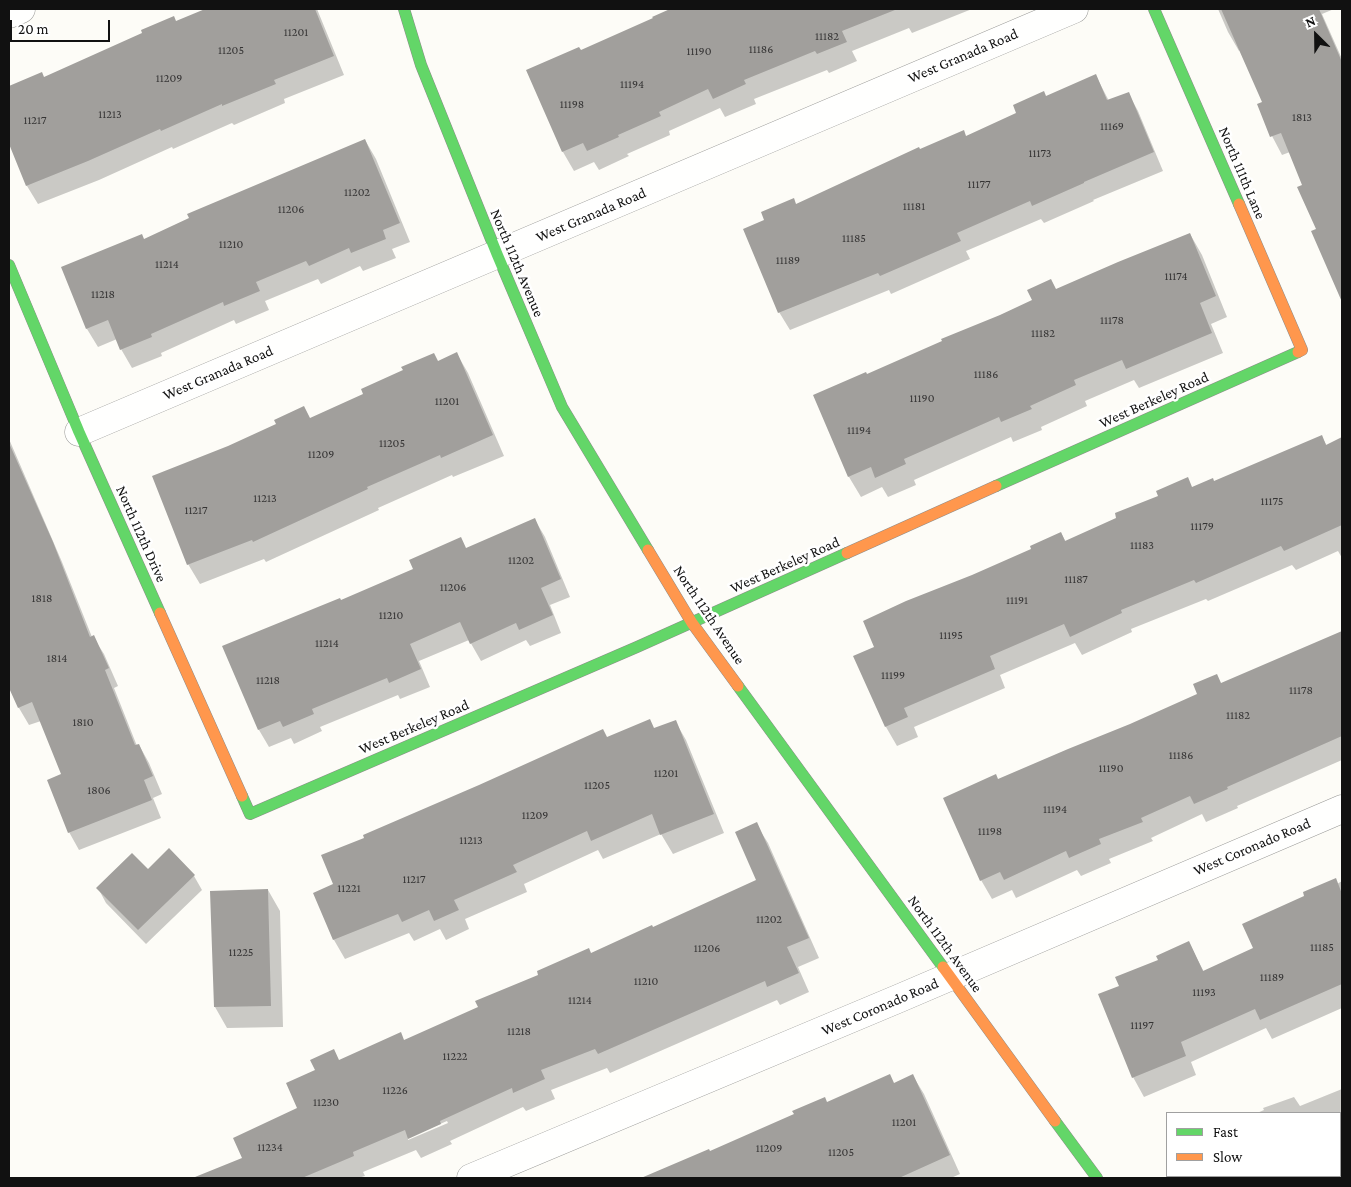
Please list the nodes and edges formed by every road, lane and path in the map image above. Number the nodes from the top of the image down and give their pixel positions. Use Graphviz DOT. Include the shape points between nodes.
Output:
graph roads {
  1 [pos="21,9"];
  2 [pos="404,9"];
  3 [pos="1074,9"];
  4 [pos="1154,9"];
  5 [pos="9,14"];
  6 [pos="497,254"];
  7 [pos="9,265"];
  8 [pos="1302,350"];
  9 [pos="79,432"];
  10 [pos="692,623"];
  11 [pos="1342,809"];
  12 [pos="250,814"];
  13 [pos="951,977"];
  14 [pos="471,1178"];
  15 [pos="1096,1178"];
  1 -- 5 [label="street"];
  2 -- 6 [label="street, North 112th Avenue" via="420,65"];
  3 -- 6 [label="street, West Granada Road"];
  4 -- 8 [label="street, North 111th Lane"];
  6 -- 9 [label="street, West Granada Road"];
  6 -- 10 [label="street, North 112th Avenue" via="562,407"];
  7 -- 9 [label="street, North 112th Drive"];
  8 -- 10 [label="street, West Berkeley Road"];
  9 -- 12 [label="street, North 112th Drive"];
  10 -- 12 [label="street, West Berkeley Road"];
  10 -- 13 [label="street, North 112th Avenue"];
  11 -- 13 [label="street, West Coronado Road"];
  13 -- 14 [label="street, West Coronado Road"];
  13 -- 15 [label="street, North 112th Avenue"];
}
